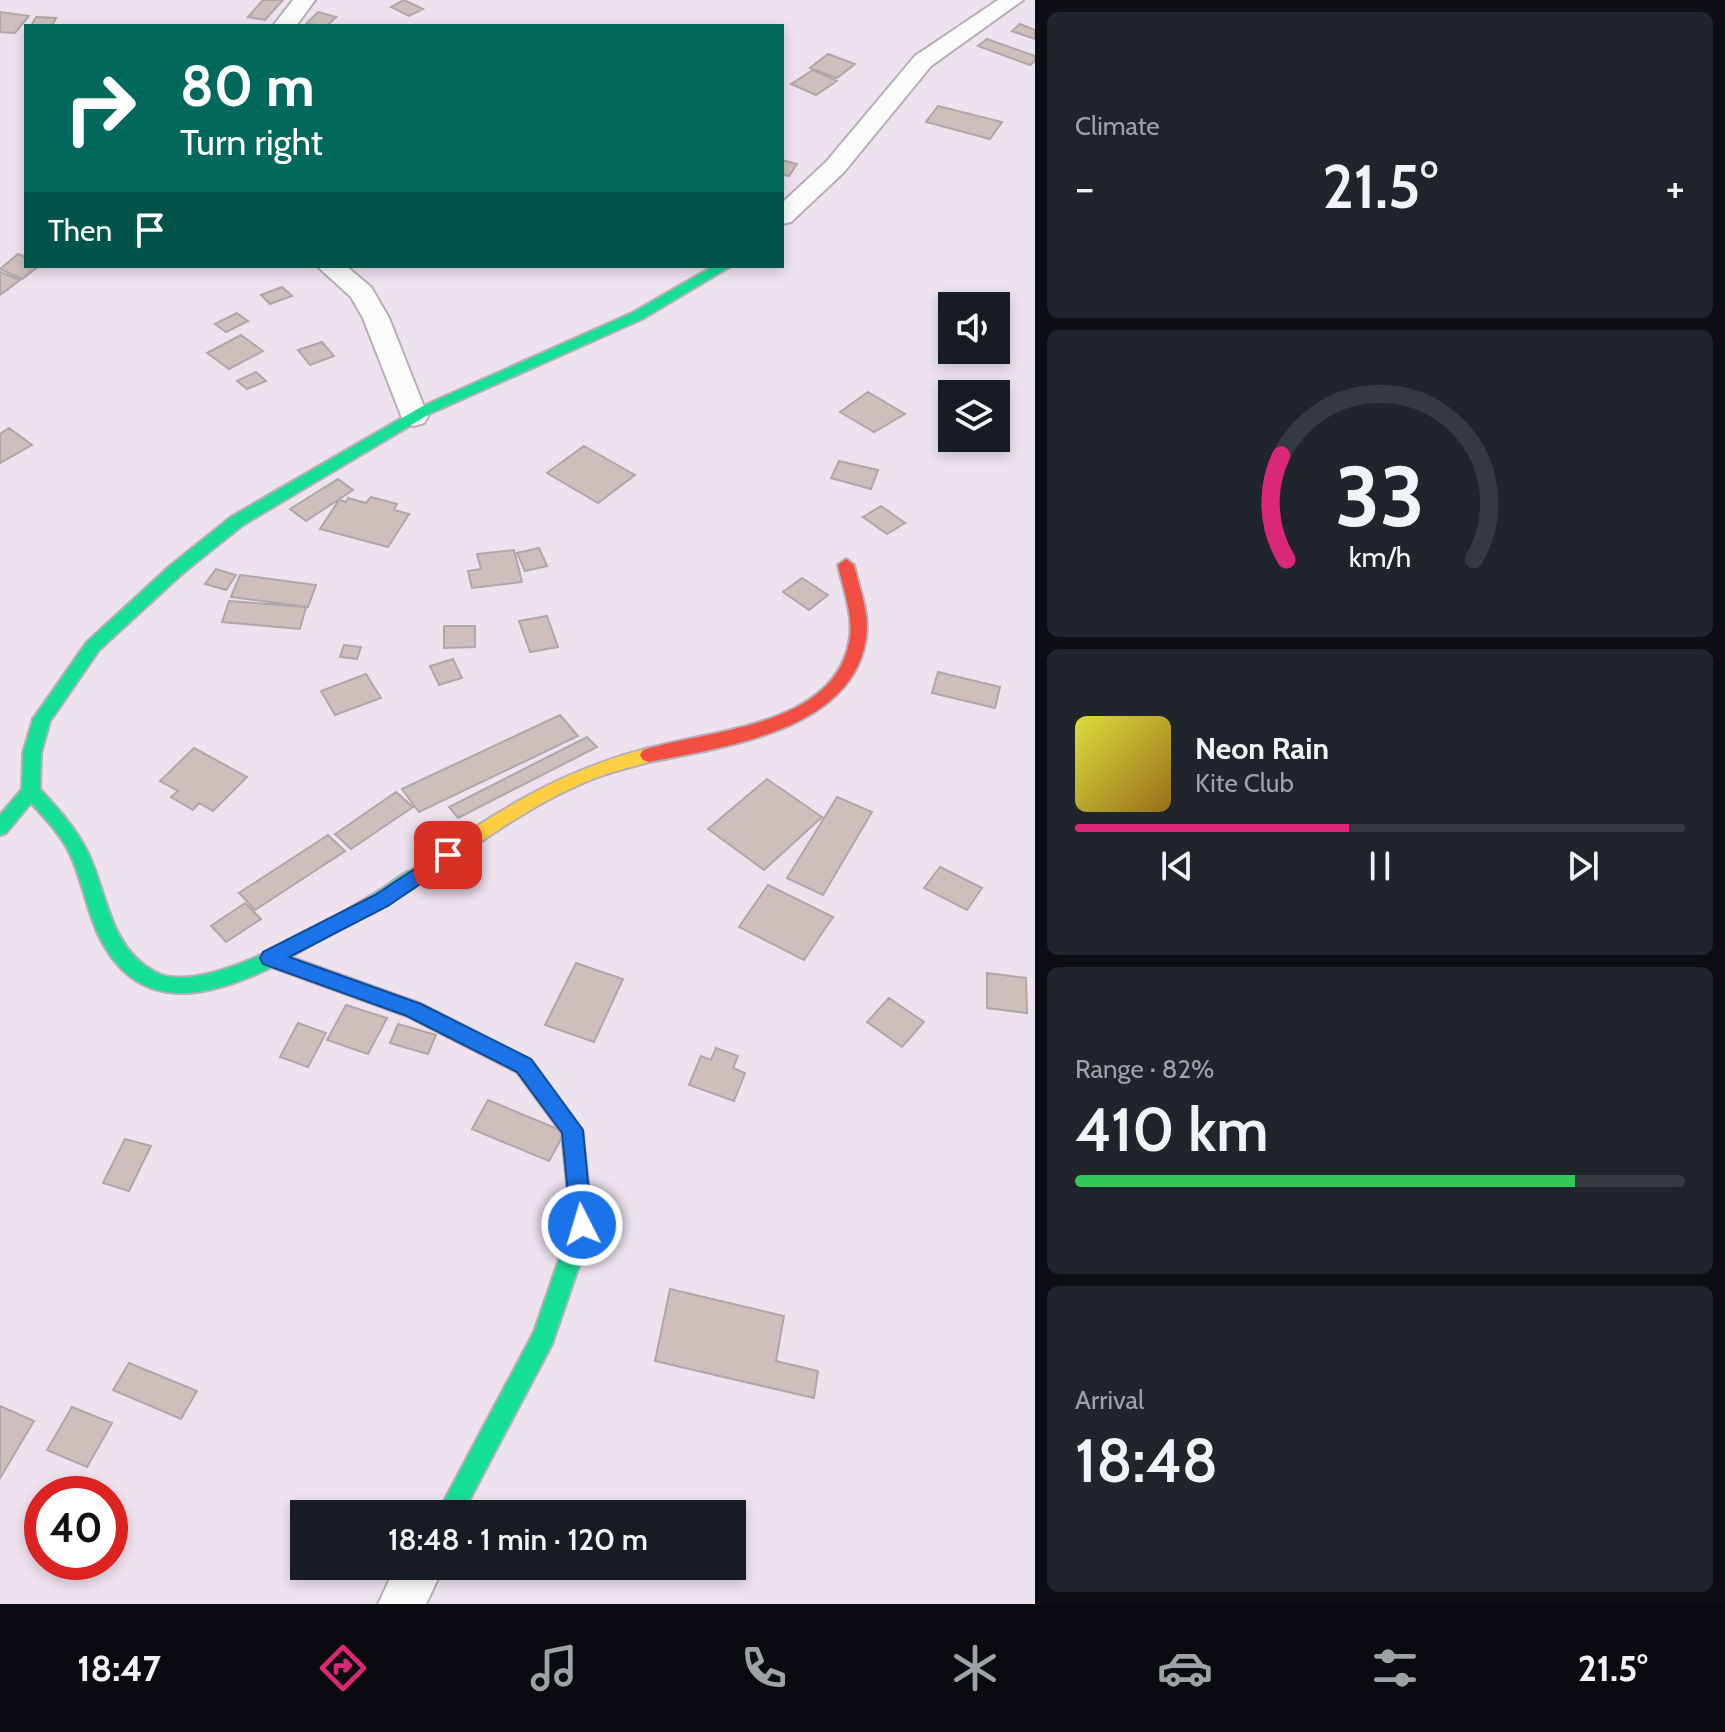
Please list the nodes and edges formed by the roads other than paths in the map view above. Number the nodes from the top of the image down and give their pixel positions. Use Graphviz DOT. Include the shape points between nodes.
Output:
graph roads {
  1 [pos="304,0"];
  2 [pos="1012,0"];
  3 [pos="286,24"];
  4 [pos="784,215"];
  5 [pos="332,268"];
  6 [pos="721,268"];
  7 [pos="414,417"];
  8 [pos="846,565"];
  9 [pos="31,791"];
  10 [pos="0,828"];
  11 [pos="269,958"];
  12 [pos="456,1500"];
  13 [pos="414,1580"];
  14 [pos="401,1604"];
  1 -- 3 [label="street"];
  2 -- 4 [label="street" via="923,61 835,167"];
  5 -- 7 [label="street" via="362,293 376,318"];
  6 -- 7 [label="street" via="637,316"];
  7 -- 9 [label="street" via="237,521 93,646 42,719 32,753"];
  8 -- 11 [label="street" via="860,627 853,660 810,709 760,731 607,763 558,784 381,901"];
  9 -- 10 [label="street"];
  9 -- 11 [label="street" via="77,851 108,937 129,966 152,980 182,987 217,983"];
  11 -- 12 [label="street" via="414,1010 524,1066 572,1130 582,1225 544,1336"];
  13 -- 14 [label="street"];
}
